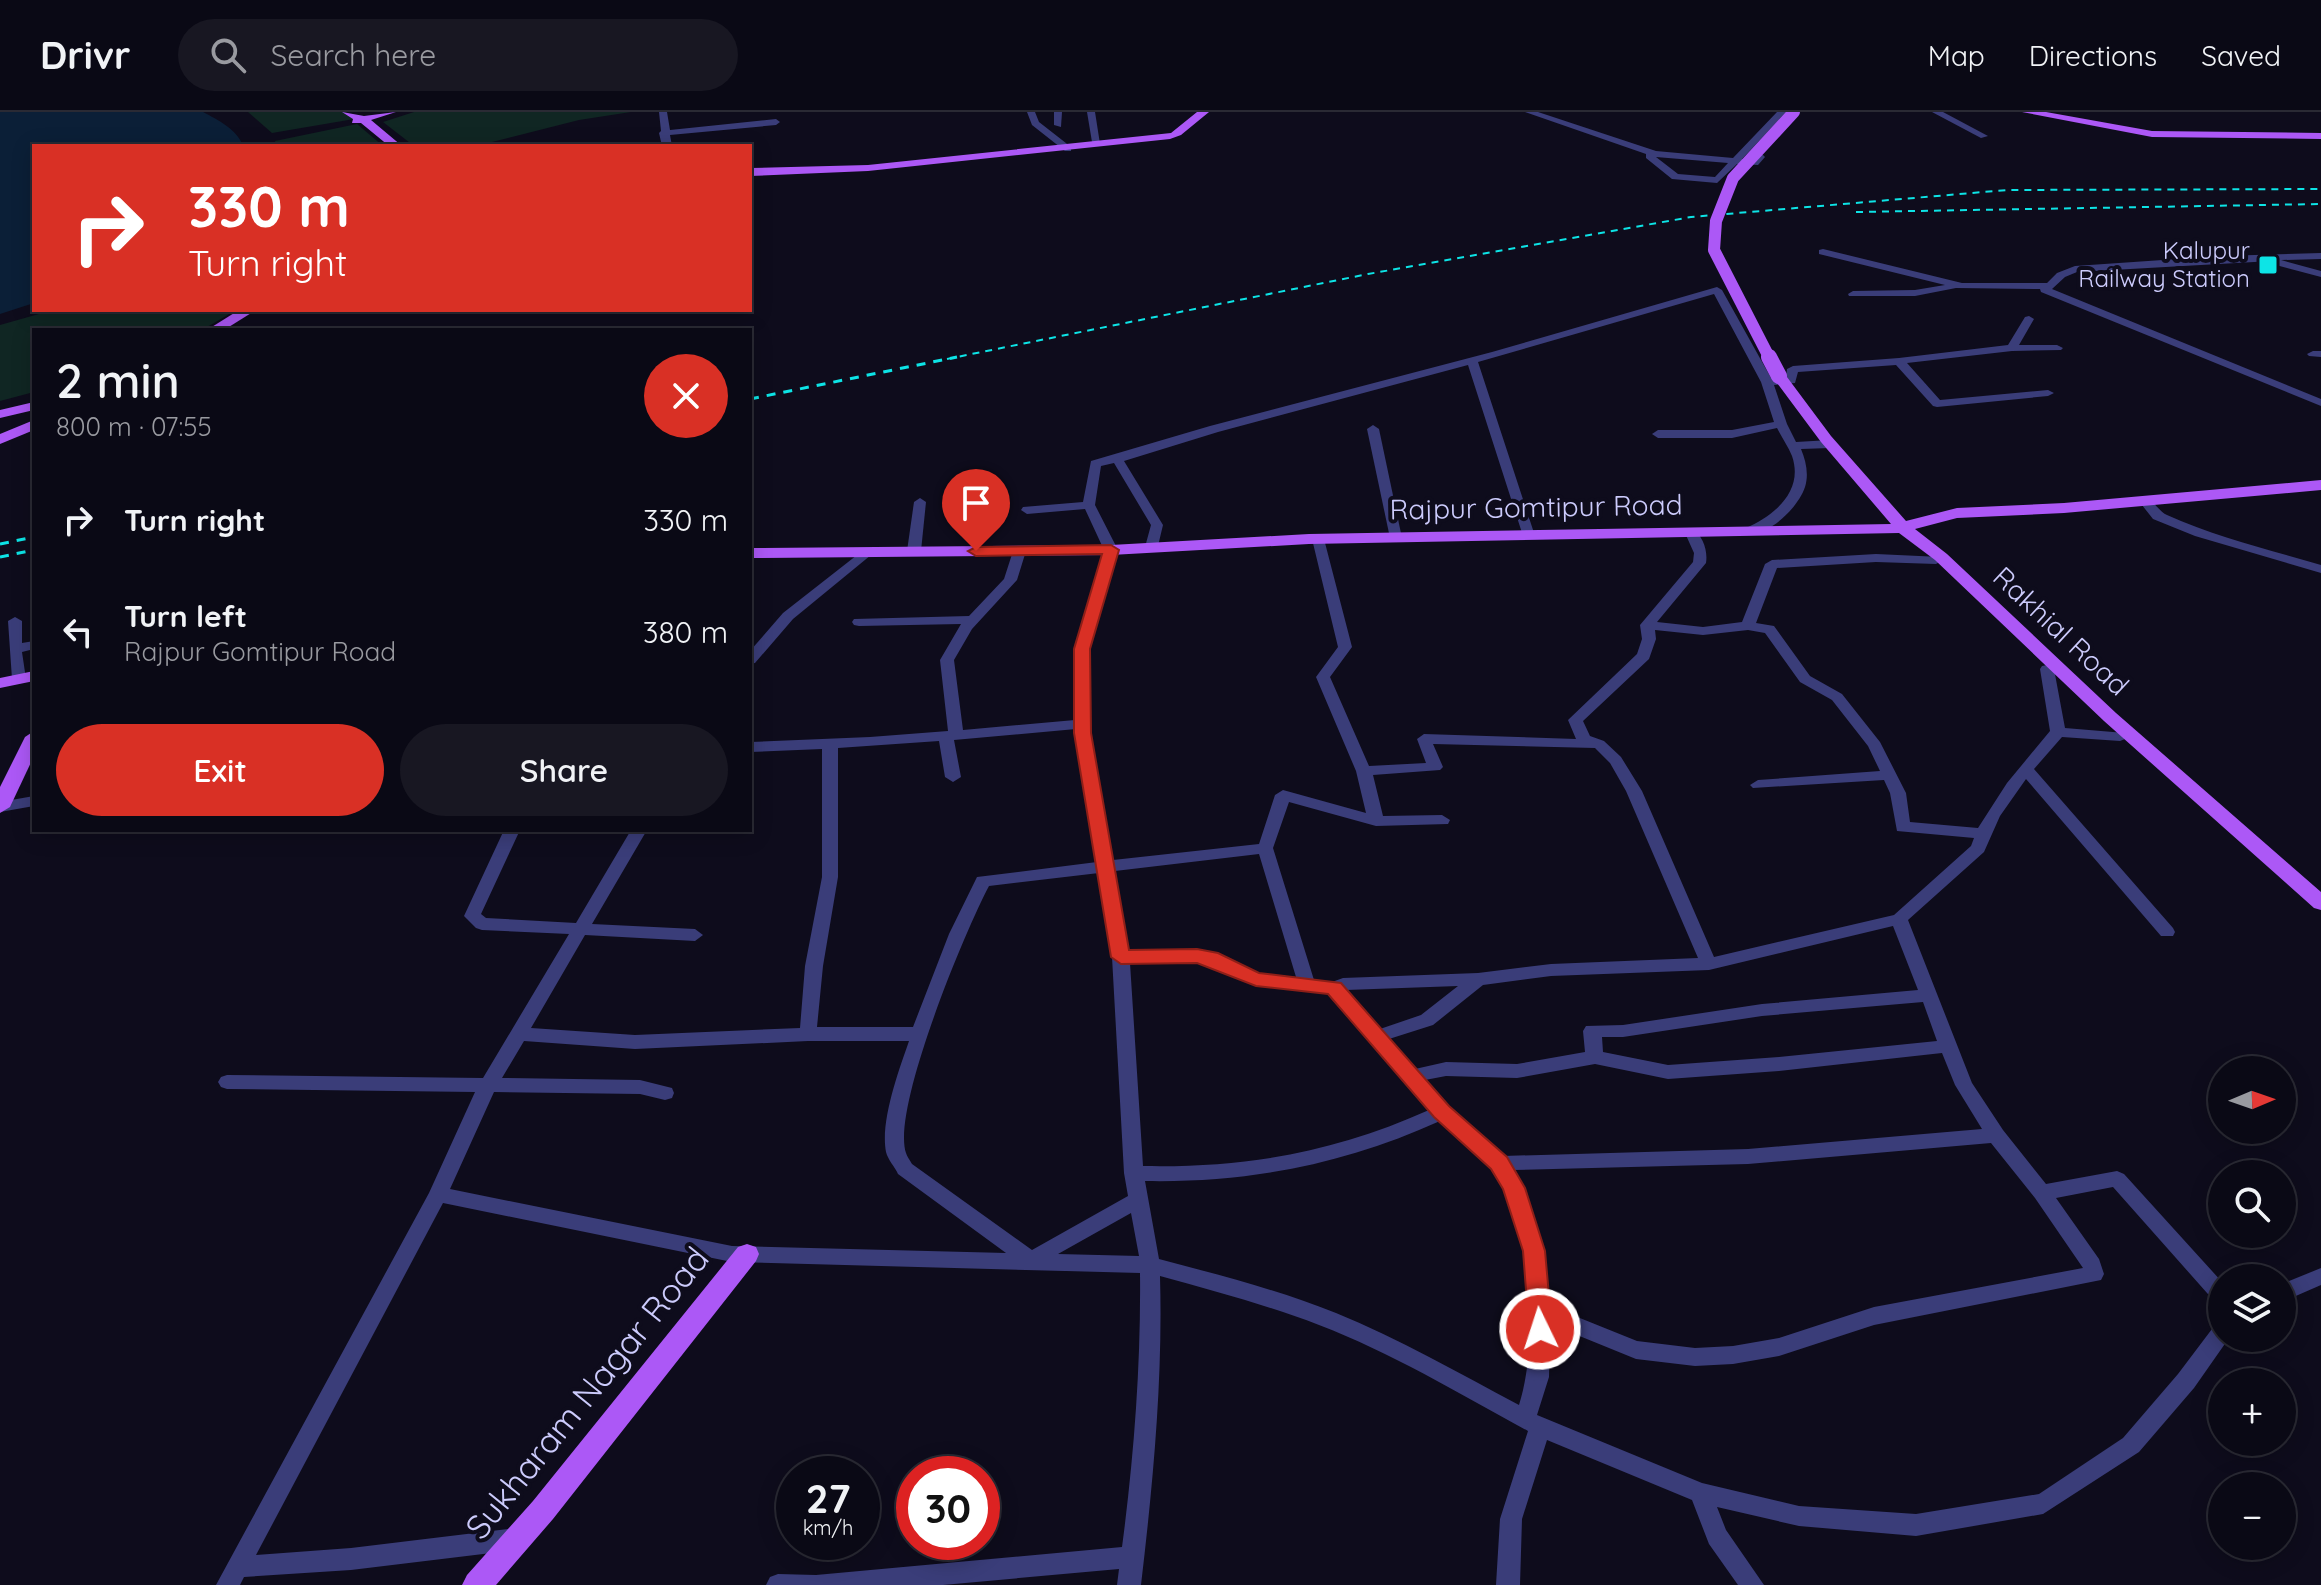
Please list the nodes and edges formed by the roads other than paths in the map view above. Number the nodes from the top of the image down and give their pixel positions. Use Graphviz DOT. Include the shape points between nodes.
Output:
graph roads {
  1 [pos="391,112"];
  2 [pos="663,112"];
  3 [pos="1031,112"];
  4 [pos="1058,112"];
  5 [pos="1091,112"];
  6 [pos="1194,112"];
  7 [pos="1204,112"];
  8 [pos="1529,112"];
  9 [pos="1782,112"];
  10 [pos="1794,112"];
  11 [pos="1801,112"];
  12 [pos="1936,112"];
  13 [pos="2027,112"];
  14 [pos="368,116"];
  15 [pos="346,118"];
  16 [pos="776,122"];
  17 [pos="1058,125"];
  18 [pos="663,133"];
  19 [pos="1170,134"];
  20 [pos="1984,136"];
  21 [pos="2321,136"];
  22 [pos="1097,142"];
  23 [pos="394,144"];
  24 [pos="405,144"];
  25 [pos="666,144"];
  26 [pos="1067,148"];
  27 [pos="1641,151"];
  28 [pos="1735,159"];
  29 [pos="752,170"];
  30 [pos="1823,252"];
  31 [pos="2321,256"];
  32 [pos="2260,257"];
  33 [pos="2321,274"];
  34 [pos="1962,286"];
  35 [pos="2049,286"];
  36 [pos="1853,294"];
  37 [pos="246,312"];
  38 [pos="255,312"];
  39 [pos="2029,319"];
  40 [pos="218,328"];
  41 [pos="227,328"];
  42 [pos="2012,348"];
  43 [pos="2057,348"];
  44 [pos="1472,360"];
  45 [pos="1899,361"];
  46 [pos="1776,380"];
  47 [pos="2048,393"];
  48 [pos="2321,403"];
  49 [pos="32,405"];
  50 [pos="0,413"];
  51 [pos="1781,424"];
  52 [pos="32,425"];
  53 [pos="1373,429"];
  54 [pos="1658,434"];
  55 [pos="0,440"];
  56 [pos="1830,444"];
  57 [pos="1793,446"];
  58 [pos="1117,459"];
  59 [pos="2321,485"];
  60 [pos="2144,500"];
  61 [pos="920,502"];
  62 [pos="1089,505"];
  63 [pos="1786,508"];
  64 [pos="1027,510"];
  65 [pos="1899,528"];
  66 [pos="1807,530"];
  67 [pos="1751,531"];
  68 [pos="1691,533"];
  69 [pos="1529,536"];
  70 [pos="1396,538"];
  71 [pos="1318,539"];
  72 [pos="1152,547"];
  73 [pos="1111,550"];
  74 [pos="914,551"];
  75 [pos="1019,551"];
  76 [pos="866,552"];
  77 [pos="752,553"];
  78 [pos="1936,560"];
  79 [pos="2321,569"];
  80 [pos="972,620"];
  81 [pos="15,621"];
  82 [pos="859,622"];
  83 [pos="1647,625"];
  84 [pos="1748,626"];
  85 [pos="32,645"];
  86 [pos="10,649"];
  87 [pos="752,658"];
  88 [pos="2047,669"];
  89 [pos="27,677"];
  90 [pos="0,683"];
  91 [pos="1083,724"];
  92 [pos="2058,732"];
  93 [pos="951,736"];
  94 [pos="2120,736"];
  95 [pos="32,741"];
  96 [pos="830,744"];
  97 [pos="1599,744"];
  98 [pos="752,747"];
  99 [pos="2027,770"];
  100 [pos="1364,771"];
  101 [pos="1891,775"];
  102 [pos="953,777"];
  103 [pos="1758,785"];
  104 [pos="32,801"];
  105 [pos="0,807"];
  106 [pos="1442,820"];
  107 [pos="1376,821"];
  108 [pos="511,832"];
  109 [pos="638,832"];
  110 [pos="1982,833"];
  111 [pos="1265,848"];
  112 [pos="1106,866"];
  113 [pos="2321,903"];
  114 [pos="2321,913"];
  115 [pos="1899,919"];
  116 [pos="581,929"];
  117 [pos="2167,932"];
  118 [pos="695,935"];
  119 [pos="1121,957"];
  120 [pos="1709,964"];
  121 [pos="1478,979"];
  122 [pos="1307,985"];
  123 [pos="1334,988"];
  124 [pos="1929,995"];
  125 [pos="519,1034"];
  126 [pos="808,1034"];
  127 [pos="917,1034"];
  128 [pos="1378,1036"];
  129 [pos="1948,1046"];
  130 [pos="1595,1057"];
  131 [pos="1412,1076"];
  132 [pos="227,1082"];
  133 [pos="489,1085"];
  134 [pos="665,1093"];
  135 [pos="1442,1112"];
  136 [pos="1996,1135"];
  137 [pos="1499,1163"];
  138 [pos="1134,1173"];
  139 [pos="2042,1193"];
  140 [pos="438,1194"];
  141 [pos="1138,1200"];
  142 [pos="747,1254"];
  143 [pos="1031,1260"];
  144 [pos="1150,1265"];
  145 [pos="2321,1276"];
  146 [pos="2208,1280"];
  147 [pos="2296,1287"];
  148 [pos="1540,1311"];
  149 [pos="2208,1350"];
  150 [pos="1533,1423"];
  151 [pos="1701,1493"];
  152 [pos="518,1539"];
  153 [pos="1133,1557"];
  154 [pos="233,1576"];
  155 [pos="477,1585"];
  156 [pos="778,1585"];
  157 [pos="813,1585"];
  158 [pos="820,1585"];
  159 [pos="1129,1585"];
  160 [pos="1508,1585"];
  161 [pos="1752,1585"];
  1 -- 14 [label="main road"];
  2 -- 18 [label="street"];
  3 -- 26 [label="street" via="1035,123"];
  4 -- 17 [label="street"];
  5 -- 22 [label="street"];
  6 -- 19 [label="main road"];
  7 -- 19 [label="main road"];
  8 -- 27 [label="street"];
  9 -- 28 [label="street"];
  10 -- 46 [label="main road, Rakhial Road, bridge" via="1733,178 1716,221 1714,250"];
  11 -- 28 [label="street" via="1755,163"];
  12 -- 20 [label="street"];
  13 -- 21 [label="main road" via="2152,134"];
  14 -- 15 [label="main road"];
  14 -- 23 [label="main road"];
  14 -- 24 [label="main road"];
  16 -- 18 [label="street"];
  18 -- 25 [label="street"];
  19 -- 22 [label="main road"];
  19 -- 26 [label="main road"];
  22 -- 26 [label="main road"];
  26 -- 29 [label="main road"];
  27 -- 28 [label="street"];
  27 -- 28 [label="street" via="1675,177 1717,180"];
  30 -- 34 [label="street"];
  31 -- 32 [label="street"];
  32 -- 33 [label="street"];
  32 -- 35 [label="street" via="2075,269"];
  34 -- 35 [label="street"];
  34 -- 36 [label="street"];
  35 -- 48 [label="street" via="2045,290"];
  37 -- 40 [label="main road"];
  38 -- 41 [label="main road"];
  39 -- 42 [label="street"];
  42 -- 43 [label="street"];
  42 -- 45 [label="street"];
  44 -- 46 [label="street" via="1717,290"];
  44 -- 58 [label="street"];
  44 -- 69 [label="street"];
  45 -- 46 [label="street" via="1793,369 1792,380"];
  45 -- 47 [label="street" via="1937,404"];
  46 -- 51 [label="street"];
  46 -- 56 [label="main road, Rakhial Road"];
  49 -- 50 [label="main road"];
  51 -- 54 [label="street" via="1732,434"];
  51 -- 57 [label="street"];
  52 -- 55 [label="main road"];
  53 -- 70 [label="street"];
  56 -- 57 [label="street"];
  56 -- 65 [label="main road, Rakhial Road"];
  57 -- 63 [label="street" via="1799,482"];
  58 -- 62 [label="street" via="1095,464"];
  58 -- 72 [label="street" via="1157,525"];
  59 -- 60 [label="main road, Rajpur Gomtipur Road"];
  60 -- 65 [label="main road, Rajpur Gomtipur Road" via="1957,513"];
  60 -- 79 [label="street" via="2158,516 2186,527"];
  61 -- 74 [label="street"];
  62 -- 64 [label="street"];
  62 -- 73 [label="street"];
  63 -- 66 [label="street"];
  63 -- 67 [label="street"];
  65 -- 66 [label="main road, Rajpur Gomtipur Road"];
  65 -- 78 [label="main road, Rakhial Road"];
  65 -- 113 [label="main road, Rakhial Road" via="1941,557 2110,717"];
  66 -- 67 [label="main road, Rajpur Gomtipur Road"];
  67 -- 68 [label="main road, Rajpur Gomtipur Road"];
  68 -- 69 [label="main road, Rajpur Gomtipur Road"];
  68 -- 83 [label="street" via="1701,553 1699,563"];
  69 -- 70 [label="main road, Rajpur Gomtipur Road"];
  70 -- 71 [label="main road, Rajpur Gomtipur Road"];
  71 -- 72 [label="main road, Rajpur Gomtipur Road"];
  71 -- 100 [label="street" via="1345,647 1323,677"];
  72 -- 73 [label="main road, Rajpur Gomtipur Road"];
  73 -- 75 [label="main road, Rajpur Gomtipur Road"];
  73 -- 91 [label="street" via="1082,649"];
  74 -- 75 [label="main road, Rajpur Gomtipur Road"];
  74 -- 76 [label="main road, Rajpur Gomtipur Road"];
  75 -- 80 [label="street" via="1010,580"];
  76 -- 77 [label="main road, Rajpur Gomtipur Road"];
  76 -- 87 [label="street" via="788,616"];
  78 -- 84 [label="street" via="1772,564"];
  78 -- 88 [label="main road, Rakhial Road"];
  80 -- 82 [label="street"];
  80 -- 93 [label="street" via="947,660"];
  81 -- 86 [label="street"];
  83 -- 84 [label="street" via="1703,631"];
  83 -- 97 [label="street" via="1644,656 1575,720 1584,739"];
  84 -- 101 [label="street" via="1769,629 1805,679 1837,697"];
  85 -- 86 [label="street"];
  86 -- 89 [label="street"];
  88 -- 92 [label="street"];
  88 -- 94 [label="main road, Rakhial Road"];
  89 -- 90 [label="main road"];
  91 -- 93 [label="street"];
  91 -- 112 [label="street"];
  92 -- 94 [label="street"];
  92 -- 99 [label="street"];
  93 -- 96 [label="street"];
  93 -- 102 [label="street"];
  94 -- 114 [label="main road, Rakhial Road"];
  95 -- 105 [label="main road"];
  96 -- 98 [label="street"];
  96 -- 126 [label="street" via="830,877"];
  97 -- 100 [label="street" via="1424,739 1435,767"];
  97 -- 120 [label="street" via="1616,760 1634,791"];
  99 -- 110 [label="street"];
  99 -- 117 [label="street"];
  100 -- 107 [label="street"];
  101 -- 103 [label="street"];
  101 -- 110 [label="street" via="1903,827"];
  104 -- 105 [label="street"];
  106 -- 107 [label="street"];
  107 -- 111 [label="street" via="1283,795"];
  108 -- 116 [label="street" via="472,916 482,924"];
  109 -- 116 [label="street"];
  110 -- 115 [label="street" via="1978,848"];
  111 -- 112 [label="street"];
  111 -- 122 [label="street"];
  112 -- 119 [label="street"];
  112 -- 127 [label="street" via="983,881"];
  115 -- 120 [label="street"];
  115 -- 124 [label="street"];
  116 -- 118 [label="street"];
  116 -- 125 [label="street"];
  119 -- 122 [label="street" via="1211,958 1256,979"];
  119 -- 138 [label="street"];
  120 -- 121 [label="street" via="1551,970"];
  121 -- 123 [label="street"];
  121 -- 128 [label="street" via="1427,1020"];
  122 -- 123 [label="street"];
  123 -- 128 [label="street"];
  124 -- 129 [label="street"];
  124 -- 130 [label="street" via="1592,1031"];
  125 -- 126 [label="street" via="635,1042"];
  125 -- 133 [label="street"];
  126 -- 127 [label="street"];
  127 -- 143 [label="street" via="895,1131 896,1153 905,1169"];
  128 -- 131 [label="street"];
  129 -- 130 [label="street" via="1668,1072"];
  129 -- 136 [label="street" via="1964,1085"];
  130 -- 131 [label="street" via="1517,1071 1446,1069"];
  131 -- 135 [label="street"];
  132 -- 133 [label="street"];
  133 -- 134 [label="street" via="640,1087"];
  133 -- 140 [label="street"];
  135 -- 137 [label="street"];
  135 -- 138 [label="street" via="1346,1152 1294,1165 1188,1175"];
  136 -- 137 [label="street" via="1808,1155"];
  136 -- 139 [label="street"];
  137 -- 148 [label="street" via="1514,1188 1534,1251"];
  138 -- 141 [label="street"];
  139 -- 146 [label="street" via="2117,1179"];
  139 -- 148 [label="street" via="2094,1274 1874,1316 1779,1347 1733,1355 1636,1350"];
  140 -- 142 [label="street, Sukharam Nagar Road"];
  140 -- 154 [label="street"];
  141 -- 143 [label="street"];
  141 -- 144 [label="street"];
  142 -- 143 [label="street"];
  142 -- 152 [label="main road, Sukharam Nagar Road"];
  143 -- 144 [label="street"];
  144 -- 150 [label="street" via="1262,1295 1330,1320"];
  144 -- 153 [label="street" via="1142,1480"];
  145 -- 147 [label="street"];
  148 -- 150 [label="street"];
  149 -- 151 [label="street" via="2131,1445 2043,1504 1916,1525 1799,1516"];
  150 -- 151 [label="street"];
  150 -- 160 [label="street" via="1511,1519"];
  151 -- 161 [label="street" via="1717,1536"];
  152 -- 154 [label="street"];
  152 -- 155 [label="main road, Sukharam Nagar Road"];
  153 -- 158 [label="street"];
  153 -- 159 [label="street"];
  156 -- 157 [label="street"];
}
